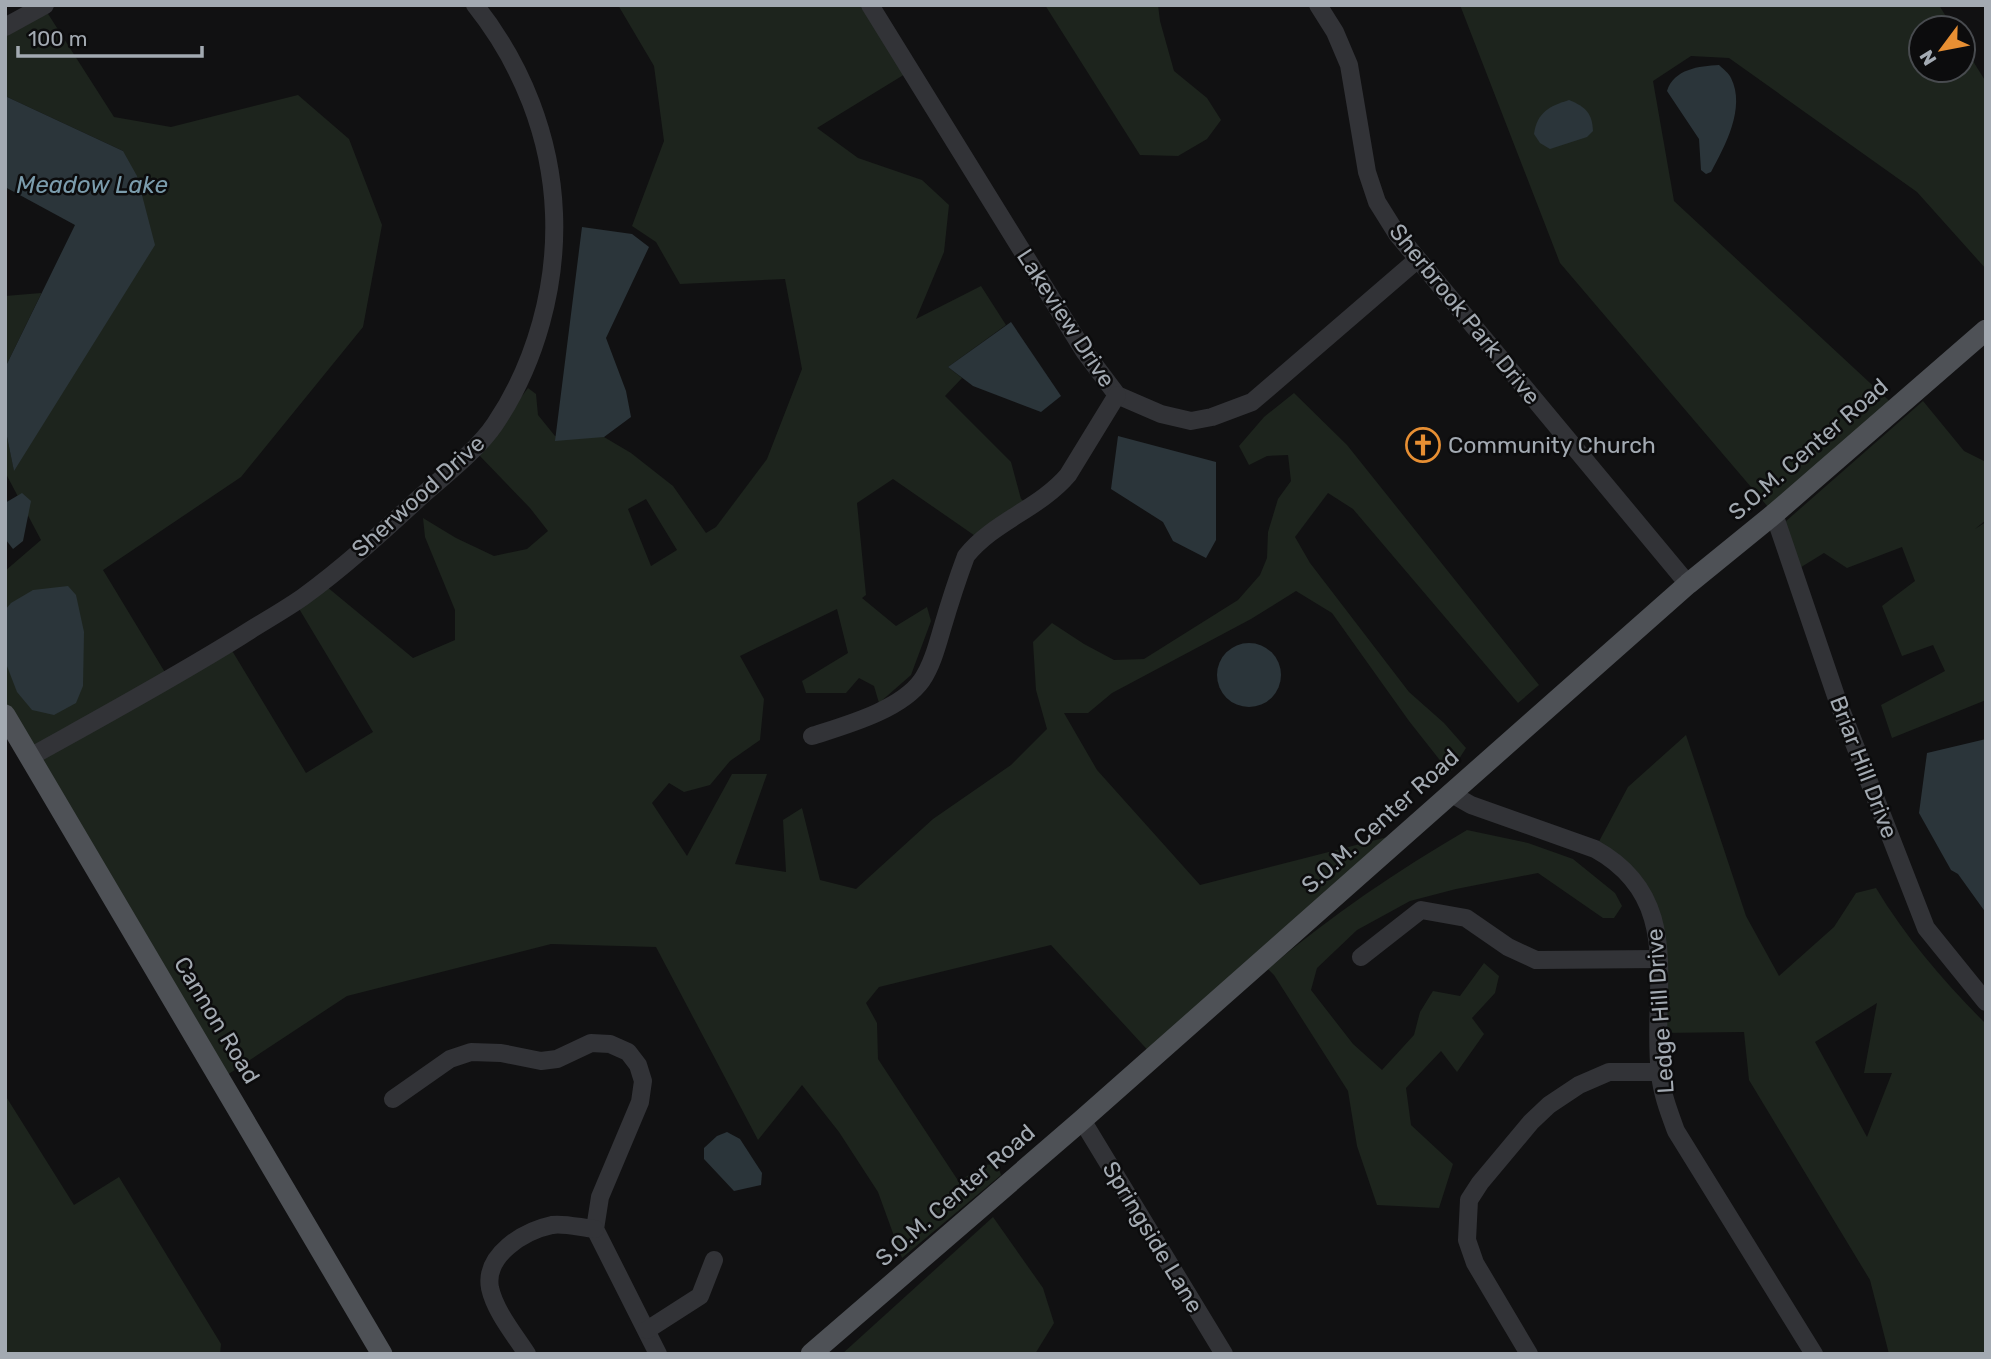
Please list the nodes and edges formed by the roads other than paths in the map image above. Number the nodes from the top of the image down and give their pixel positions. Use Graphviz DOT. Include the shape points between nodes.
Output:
graph roads {
  1 [pos="45,5"];
  2 [pos="475,5"];
  3 [pos="870,5"];
  4 [pos="1318,5"];
  5 [pos="5,27"];
  6 [pos="1417,260"];
  7 [pos="1986,330"];
  8 [pos="1117,394"];
  9 [pos="1774,514"];
  10 [pos="1688,584"];
  11 [pos="5,715"];
  12 [pos="812,736"];
  13 [pos="30,757"];
  14 [pos="1450,793"];
  15 [pos="1361,957"];
  16 [pos="1658,959"];
  17 [pos="1986,1002"];
  18 [pos="1660,1072"];
  19 [pos="393,1099"];
  20 [pos="1082,1121"];
  21 [pos="595,1229"];
  22 [pos="714,1260"];
  23 [pos="647,1330"];
  24 [pos="382,1354"];
  25 [pos="527,1354"];
  26 [pos="658,1354"];
  27 [pos="811,1354"];
  28 [pos="1224,1354"];
  29 [pos="1529,1354"];
  30 [pos="1814,1354"];
  1 -- 5 [label="street"];
  2 -- 13 [label="street, Sherwood Drive" via="496,32 527,91 543,136 555,236 548,296 535,344 494,426 384,530 303,597 200,662"];
  3 -- 8 [label="street, Lakeview Drive" via="1084,351"];
  4 -- 6 [label="street, Sherbrook Park Drive" via="1349,65 1367,172 1377,202"];
  6 -- 8 [label="street, Lakeview Drive" via="1252,402 1191,421 1161,414"];
  6 -- 10 [label="street, Sherbrook Park Drive"];
  7 -- 9 [label="main road, S.O.M. Center Road"];
  8 -- 12 [label="street" via="1059,485 993,530 966,556 923,679 899,701"];
  9 -- 10 [label="main road, S.O.M. Center Road"];
  9 -- 17 [label="street, Briar Hill Drive" via="1838,702 1926,928"];
  10 -- 14 [label="main road, S.O.M. Center Road"];
  11 -- 13 [label="main road, Cannon Road"];
  13 -- 24 [label="main road, Cannon Road"];
  14 -- 16 [label="street, Ledge Hill Drive" via="1611,858 1642,892 1655,919"];
  14 -- 20 [label="main road, S.O.M. Center Road"];
  15 -- 16 [label="street" via="1421,910 1466,918 1536,960"];
  16 -- 18 [label="street, Ledge Hill Drive"];
  18 -- 29 [label="street" via="1609,1072 1578,1084 1531,1122 1469,1200 1467,1240 1475,1263"];
  18 -- 30 [label="street, Ledge Hill Drive" via="1665,1104 1676,1131"];
  19 -- 21 [label="street" via="450,1059 471,1052 541,1061 557,1059 591,1042 628,1052 643,1081 640,1102 600,1197"];
  20 -- 27 [label="main road, S.O.M. Center Road"];
  20 -- 28 [label="street, Springside Lane"];
  21 -- 23 [label="street"];
  21 -- 25 [label="street" via="553,1225 501,1251 492,1266 490,1287 497,1307"];
  22 -- 23 [label="street" via="700,1296"];
  23 -- 26 [label="street"];
}
